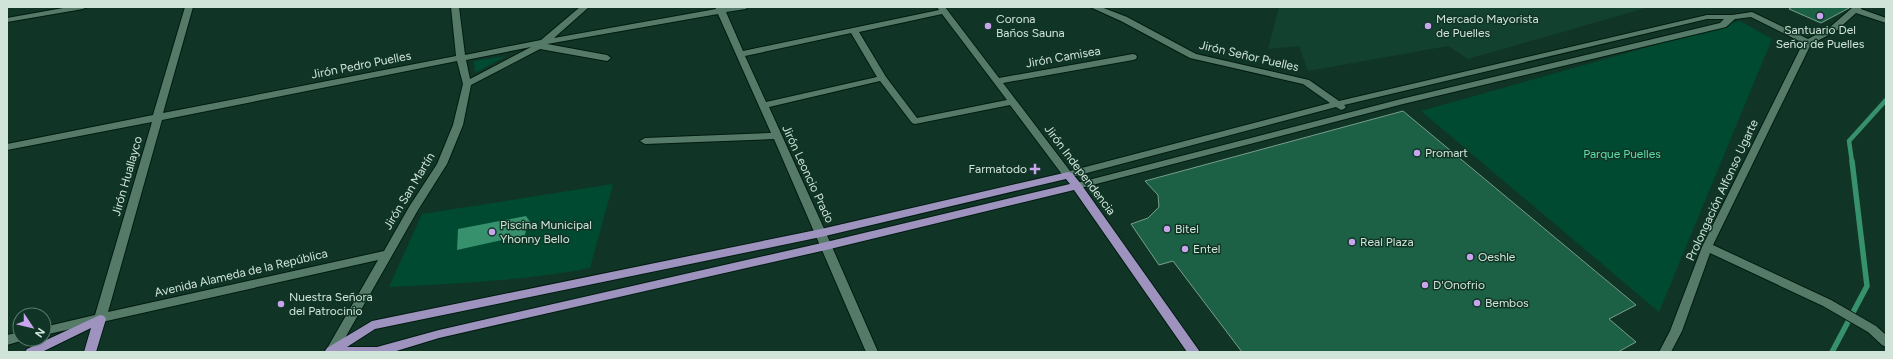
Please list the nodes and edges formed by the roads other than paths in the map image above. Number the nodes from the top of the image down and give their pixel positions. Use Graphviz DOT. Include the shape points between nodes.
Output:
graph roads {
  1 [pos="83,7"];
  2 [pos="189,7"];
  3 [pos="455,7"];
  4 [pos="585,7"];
  5 [pos="743,7"];
  6 [pos="1094,7"];
  7 [pos="1857,8"];
  8 [pos="720,9"];
  9 [pos="943,9"];
  10 [pos="1752,11"];
  11 [pos="1732,17"];
  12 [pos="7,20"];
  13 [pos="1886,21"];
  14 [pos="854,31"];
  15 [pos="1808,42"];
  16 [pos="541,44"];
  17 [pos="741,54"];
  18 [pos="1133,57"];
  19 [pos="461,58"];
  20 [pos="607,58"];
  21 [pos="882,78"];
  22 [pos="997,81"];
  23 [pos="467,84"];
  24 [pos="1012,102"];
  25 [pos="1338,104"];
  26 [pos="763,105"];
  27 [pos="1350,115"];
  28 [pos="158,117"];
  29 [pos="776,136"];
  30 [pos="645,141"];
  31 [pos="7,147"];
  32 [pos="1068,175"];
  33 [pos="1076,186"];
  34 [pos="821,233"];
  35 [pos="826,246"];
  36 [pos="1707,247"];
  37 [pos="387,254"];
  38 [pos="100,319"];
  39 [pos="52,329"];
  40 [pos="1886,342"];
  41 [pos="1886,346"];
  42 [pos="31,352"];
  43 [pos="90,352"];
  44 [pos="330,352"];
  45 [pos="872,352"];
  46 [pos="1194,352"];
  47 [pos="1665,352"];
  48 [pos="1882,352"];
  1 -- 12 [label="street"];
  2 -- 28 [label="street, Jirón Huallayco"];
  3 -- 19 [label="street, Jirón San Martín"];
  4 -- 16 [label="street"];
  5 -- 8 [label="street, Jirón Pedro Puelles"];
  6 -- 25 [label="street, Jirón Señor Puelles" via="1124,19 1193,56 1302,80"];
  7 -- 13 [label="street"];
  7 -- 15 [label="street" via="1832,30"];
  8 -- 16 [label="street, Jirón Pedro Puelles"];
  8 -- 17 [label="street, Jirón Leoncio Prado"];
  9 -- 14 [label="street"];
  9 -- 22 [label="street, Jirón Independencia"];
  10 -- 11 [label="street"];
  10 -- 15 [label="street"];
  11 -- 25 [label="street" via="1707,17"];
  11 -- 27 [label="street" via="1723,25"];
  14 -- 17 [label="street"];
  14 -- 21 [label="street"];
  15 -- 36 [label="street, Prolongación Alfonso Ugarte"];
  16 -- 19 [label="street, Jirón Pedro Puelles"];
  16 -- 20 [label="street"];
  16 -- 23 [label="street"];
  17 -- 26 [label="street, Jirón Leoncio Prado"];
  18 -- 22 [label="street, Jirón Camisea"];
  19 -- 23 [label="street, Jirón San Martín"];
  19 -- 28 [label="street, Jirón Pedro Puelles"];
  21 -- 24 [label="street" via="915,121"];
  21 -- 26 [label="street"];
  22 -- 24 [label="street, Jirón Independencia"];
  23 -- 37 [label="street, Jirón San Martín" via="458,125 442,164"];
  24 -- 32 [label="street, Jirón Independencia"];
  25 -- 27 [label="street, Jirón Señor Puelles"];
  25 -- 32 [label="street"];
  26 -- 29 [label="street, Jirón Leoncio Prado"];
  27 -- 33 [label="street"];
  28 -- 31 [label="street, Jirón Pedro Puelles"];
  28 -- 38 [label="street, Jirón Huallayco"];
  29 -- 30 [label="street"];
  29 -- 34 [label="street, Jirón Leoncio Prado"];
  32 -- 33 [label="main road, Jirón Independencia"];
  32 -- 34 [label="main road"];
  33 -- 35 [label="main road"];
  33 -- 46 [label="main road, Jirón Independencia"];
  34 -- 35 [label="street, Jirón Leoncio Prado"];
  34 -- 44 [label="main road" via="372,325"];
  35 -- 44 [label="main road" via="439,334 377,352"];
  35 -- 45 [label="street, Jirón Leoncio Prado"];
  36 -- 40 [label="street" via="1827,303 1872,329"];
  36 -- 47 [label="street, Prolongación Alfonso Ugarte" via="1676,331"];
  37 -- 38 [label="street, Avenida Alameda de la República"];
  37 -- 44 [label="street, Jirón San Martín"];
  38 -- 39 [label="street, Avenida Alameda de la República"];
  38 -- 42 [label="main road, Avenida Alameda de la República"];
  38 -- 43 [label="main road, Jirón Huallayco"];
  41 -- 48 [label="street"];
}
